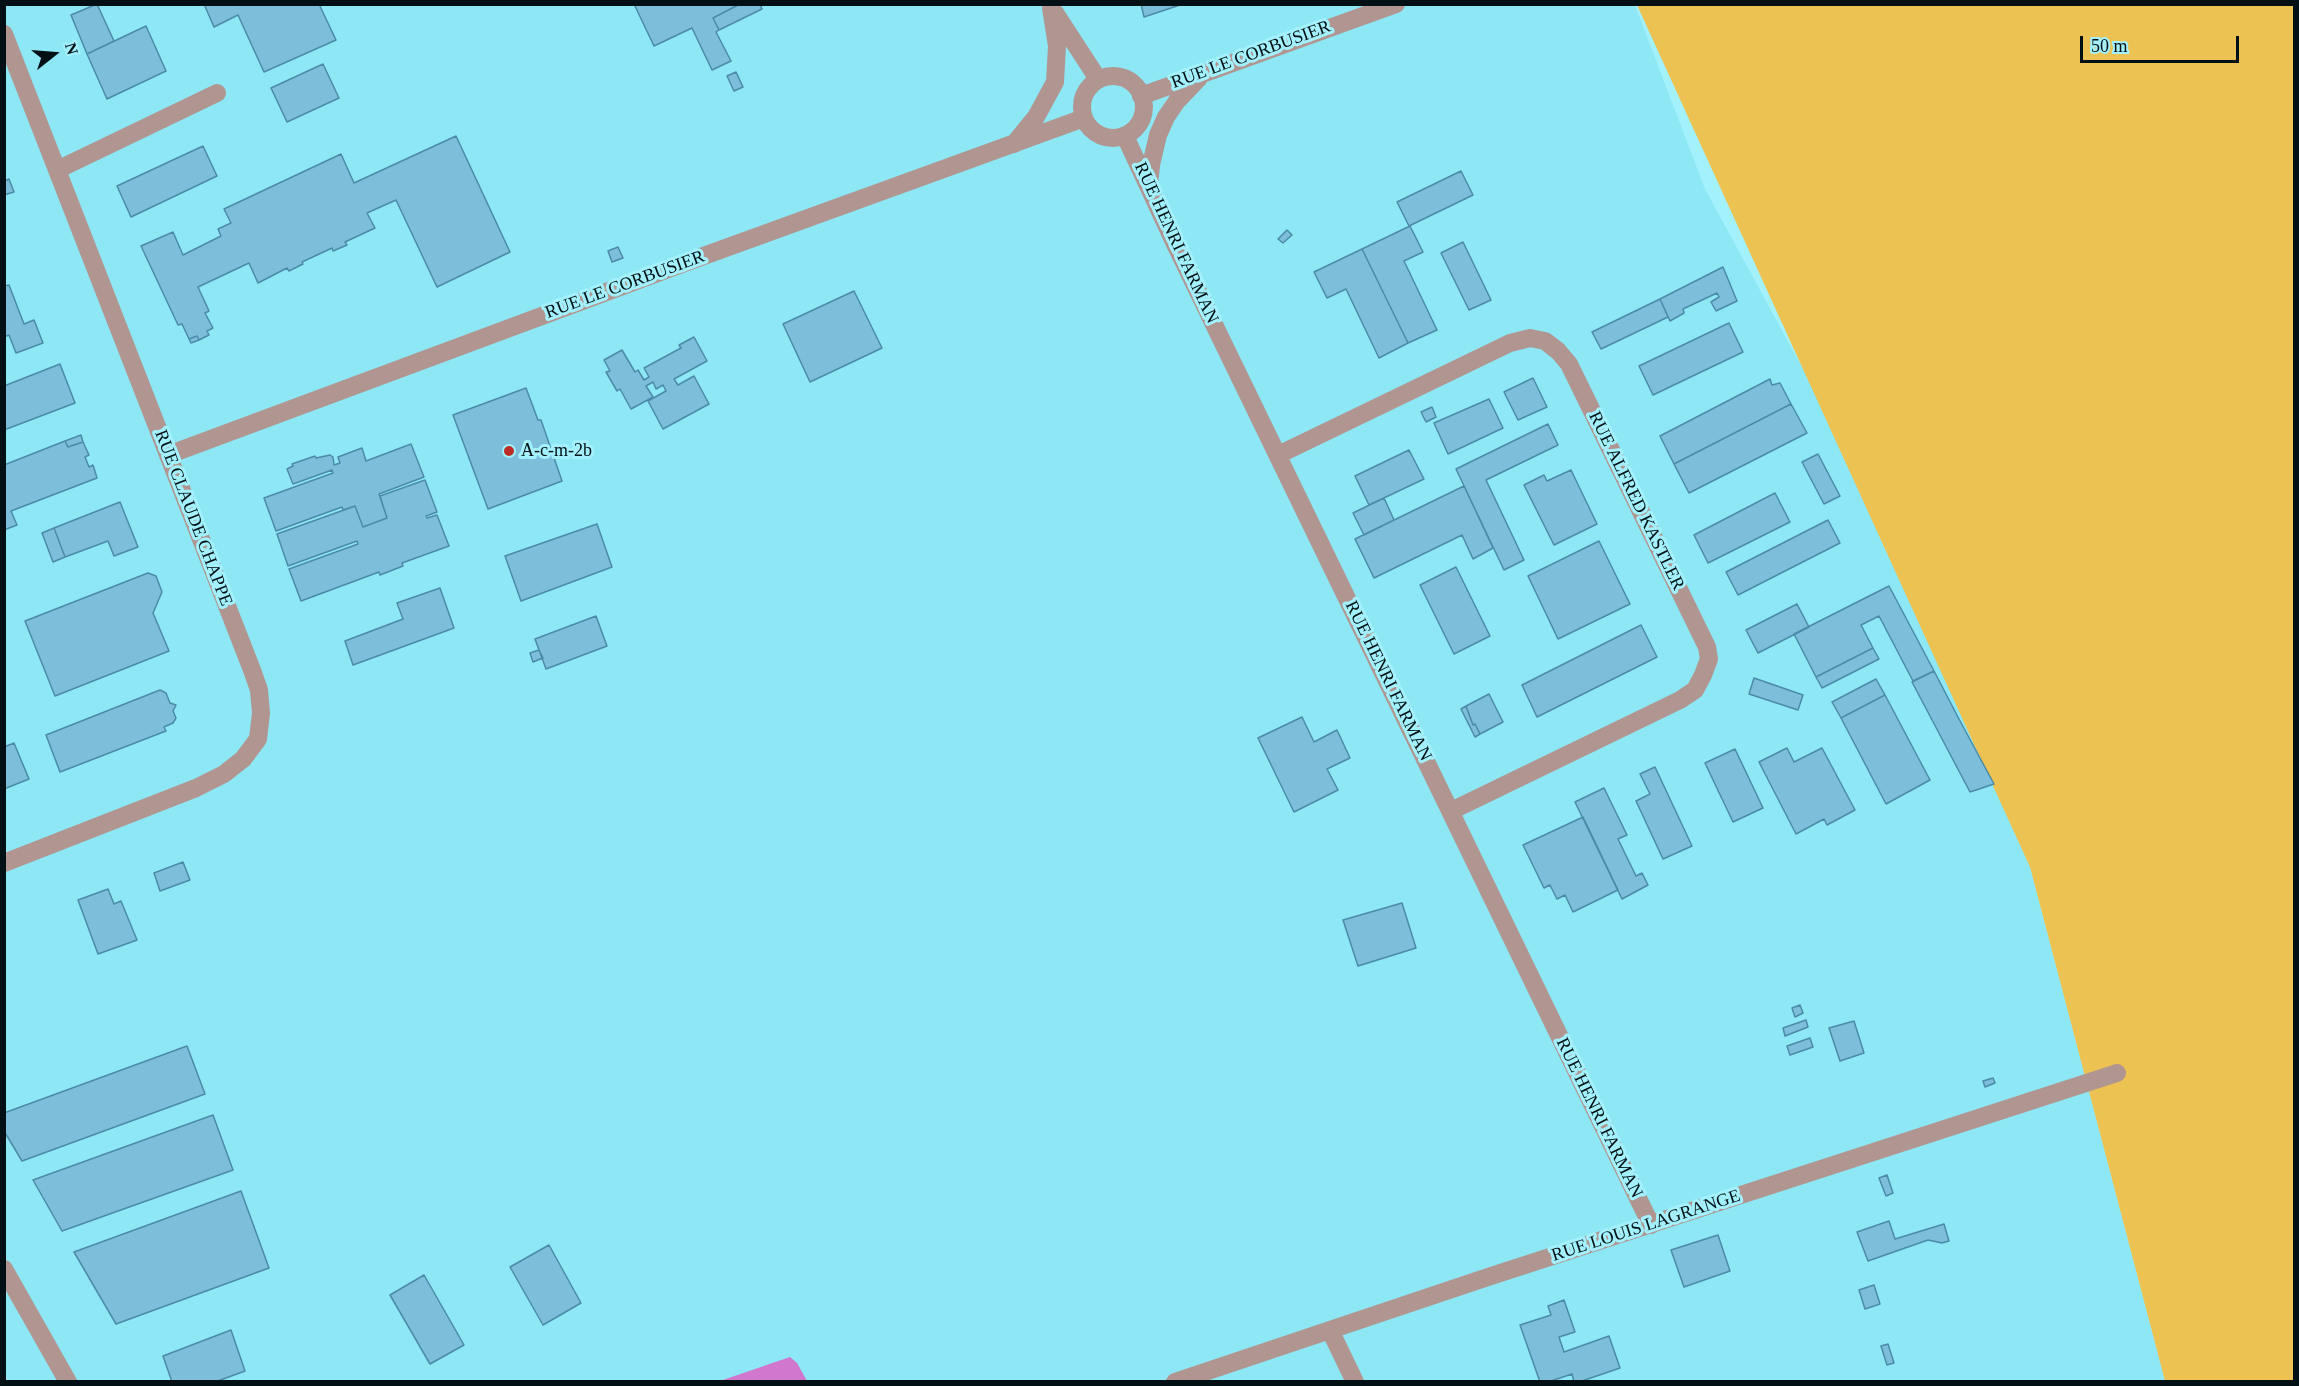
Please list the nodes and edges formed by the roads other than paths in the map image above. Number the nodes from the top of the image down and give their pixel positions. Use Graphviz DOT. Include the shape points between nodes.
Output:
graph roads {
  1 [pos="1396,4"];
  2 [pos="1050,6"];
  3 [pos="4,34"];
  4 [pos="1205,73"];
  5 [pos="1098,79"];
  6 [pos="217,93"];
  7 [pos="1142,96"];
  8 [pos="1084,118"];
  9 [pos="1125,136"];
  10 [pos="1012,145"];
  11 [pos="57,170"];
  12 [pos="1149,187"];
  13 [pos="168,455"];
  14 [pos="1278,455"];
  15 [pos="1451,811"];
  16 [pos="4,863"];
  17 [pos="2117,1073"];
  18 [pos="1651,1225"];
  19 [pos="4,1269"];
  20 [pos="1330,1330"];
  21 [pos="68,1382"];
  22 [pos="1175,1382"];
  23 [pos="1355,1382"];
  1 -- 4 [label="street, RUE LE CORBUSIER"];
  2 -- 5 [label="street"];
  2 -- 10 [label="street" via="1057,46 1055,82 1036,117"];
  3 -- 11 [label="street, RUE CLAUDE CHAPPE"];
  4 -- 7 [label="street, RUE LE CORBUSIER"];
  4 -- 12 [label="street" via="1192,83 1166,117 1158,135"];
  5 -- 7 [label="street" via="1115,75 1125,78"];
  5 -- 8 [label="street" via="1083,95"];
  6 -- 11 [label="street"];
  7 -- 9 [label="street" via="1144,112 1140,122"];
  8 -- 9 [label="street" via="1093,132 1103,138"];
  8 -- 10 [label="street, RUE LE CORBUSIER"];
  9 -- 12 [label="street, RUE HENRI FARMAN"];
  10 -- 13 [label="street, RUE LE CORBUSIER"];
  11 -- 13 [label="street, RUE CLAUDE CHAPPE"];
  12 -- 14 [label="street, RUE HENRI FARMAN"];
  13 -- 16 [label="street, RUE CLAUDE CHAPPE" via="259,690 258,739 243,759 196,788"];
  14 -- 15 [label="street, RUE HENRI FARMAN"];
  14 -- 15 [label="street, RUE ALFRED KASTLER" via="1510,343 1530,338 1545,341 1569,364 1707,646 1703,675 1695,690 1680,700"];
  15 -- 18 [label="street, RUE HENRI FARMAN"];
  17 -- 18 [label="street, RUE LOUIS LAGRANGE"];
  18 -- 20 [label="street, RUE LOUIS LAGRANGE"];
  19 -- 21 [label="street"];
  20 -- 22 [label="street, RUE LOUIS LAGRANGE"];
  20 -- 23 [label="street"];
}
